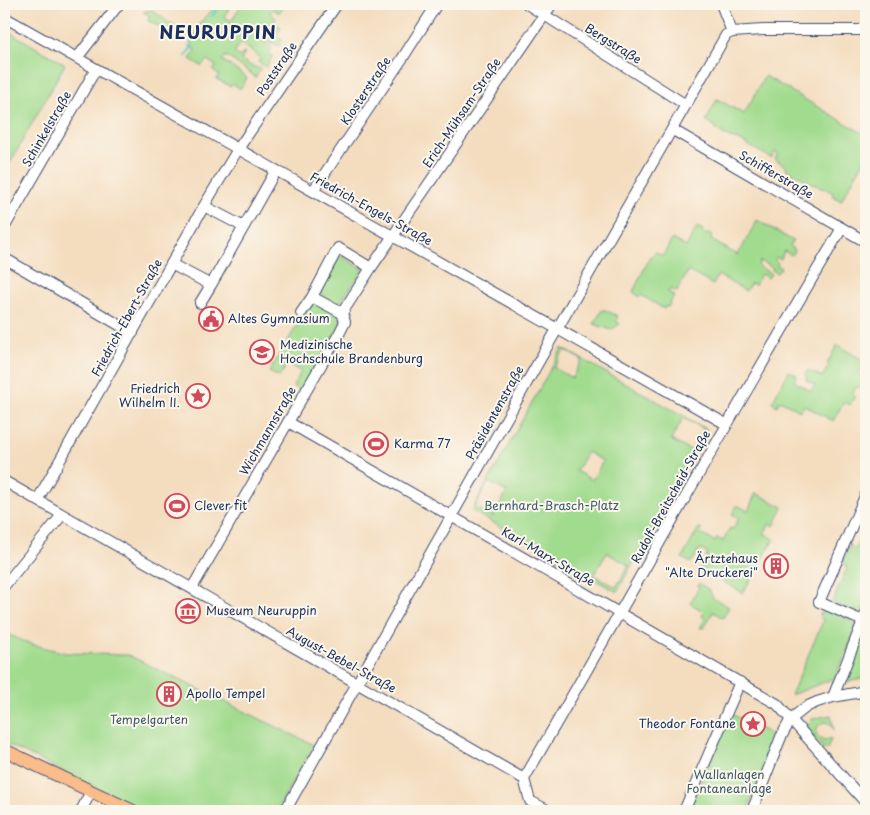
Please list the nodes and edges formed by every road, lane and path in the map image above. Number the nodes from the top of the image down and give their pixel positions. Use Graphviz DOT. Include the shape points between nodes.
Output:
graph roads {
  1 [pos="119,4"];
  2 [pos="337,4"];
  3 [pos="437,4"];
  4 [pos="527,4"];
  5 [pos="552,4"];
  6 [pos="720,4"];
  7 [pos="544,15"];
  8 [pos="4,17"];
  9 [pos="866,30"];
  10 [pos="732,32"];
  11 [pos="76,58"];
  12 [pos="96,69"];
  13 [pos="686,105"];
  14 [pos="673,130"];
  15 [pos="238,149"];
  16 [pos="276,170"];
  17 [pos="313,191"];
  18 [pos="204,206"];
  19 [pos="244,227"];
  20 [pos="4,228"];
  21 [pos="842,228"];
  22 [pos="393,236"];
  23 [pos="866,242"];
  24 [pos="4,258"];
  25 [pos="171,264"];
  26 [pos="371,268"];
  27 [pos="211,285"];
  28 [pos="312,297"];
  29 [pos="200,303"];
  30 [pos="301,313"];
  31 [pos="342,313"];
  32 [pos="557,328"];
  33 [pos="133,333"];
  34 [pos="288,422"];
  35 [pos="726,424"];
  36 [pos="4,481"];
  37 [pos="866,494"];
  38 [pos="38,500"];
  39 [pos="62,515"];
  40 [pos="452,516"];
  41 [pos="4,586"];
  42 [pos="192,588"];
  43 [pos="621,612"];
  44 [pos="865,617"];
  45 [pos="740,682"];
  46 [pos="356,683"];
  47 [pos="866,691"];
  48 [pos="833,697"];
  49 [pos="791,719"];
  50 [pos="4,750"];
  51 [pos="524,779"];
  52 [pos="91,791"];
  53 [pos="866,803"];
  54 [pos="81,811"];
  55 [pos="133,811"];
  56 [pos="285,811"];
  57 [pos="549,811"];
  58 [pos="684,811"];
  59 [pos="752,811"];
  1 -- 11 [label="street"];
  2 -- 15 [label="street, Poststraße"];
  3 -- 17 [label="street, Klosterstraße"];
  4 -- 7 [label="street, Bergstraße"];
  5 -- 7 [label="street, Erich-Mühsam-Straße"];
  6 -- 10 [label="street"];
  7 -- 13 [label="street, Bergstraße"];
  7 -- 22 [label="street, Erich-Mühsam-Straße"];
  8 -- 11 [label="street, Friedrich-Engels-Straße"];
  9 -- 10 [label="street"];
  10 -- 13 [label="street, Präsidentenstraße" via="726,35"];
  11 -- 12 [label="street, Friedrich-Engels-Straße"];
  12 -- 15 [label="street, Friedrich-Engels-Straße"];
  12 -- 20 [label="street, Schinkelstraße"];
  13 -- 14 [label="street, Präsidentenstraße"];
  14 -- 21 [label="street, Schifferstraße"];
  14 -- 32 [label="street, Präsidentenstraße"];
  15 -- 16 [label="street, Friedrich-Engels-Straße"];
  15 -- 18 [label="street, Friedrich-Ebert-Straße"];
  16 -- 17 [label="street, Friedrich-Engels-Straße"];
  16 -- 19 [label="street"];
  17 -- 22 [label="street, Friedrich-Engels-Straße"];
  18 -- 19 [label="street"];
  18 -- 25 [label="street, Friedrich-Ebert-Straße"];
  19 -- 27 [label="street"];
  21 -- 23 [label="street, Schifferstraße"];
  21 -- 35 [label="street, Rudolf-Breitscheid-Straße"];
  22 -- 26 [label="street, Wichmannstraße"];
  22 -- 32 [label="street, Friedrich-Engels-Straße"];
  24 -- 33 [label="street"];
  25 -- 27 [label="street"];
  25 -- 33 [label="street, Friedrich-Ebert-Straße"];
  26 -- 28 [label="street" via="338,248"];
  26 -- 31 [label="street, Wichmannstraße"];
  27 -- 29 [label="street"];
  28 -- 30 [label="street"];
  28 -- 31 [label="street"];
  31 -- 34 [label="street, Wichmannstraße" via="345,322"];
  32 -- 35 [label="street, Friedrich-Engels-Straße"];
  32 -- 40 [label="street, Präsidentenstraße"];
  33 -- 38 [label="street, Friedrich-Ebert-Straße"];
  34 -- 40 [label="street, Karl-Marx-Straße"];
  34 -- 42 [label="street, Wichmannstraße"];
  35 -- 43 [label="street, Rudolf-Breitscheid-Straße"];
  36 -- 38 [label="street, August-Bebel-Straße"];
  37 -- 44 [label="street" via="819,602"];
  38 -- 39 [label="street, August-Bebel-Straße"];
  39 -- 41 [label="street"];
  39 -- 42 [label="street, August-Bebel-Straße"];
  40 -- 43 [label="street, Karl-Marx-Straße"];
  40 -- 46 [label="street, Präsidentenstraße"];
  42 -- 46 [label="street, August-Bebel-Straße"];
  43 -- 45 [label="street, Karl-Marx-Straße"];
  43 -- 51 [label="street, Rudolf-Breitscheid-Straße"];
  44 -- 48 [label="street"];
  45 -- 49 [label="street, Karl-Marx-Straße" via="777,704"];
  45 -- 58 [label="street"];
  46 -- 51 [label="street, August-Bebel-Straße"];
  46 -- 56 [label="street, Präsidentenstraße"];
  47 -- 48 [label="street"];
  48 -- 49 [label="street" via="806,707"];
  49 -- 53 [label="street, Karl-Marx-Straße"];
  49 -- 59 [label="street"];
  50 -- 52 [label="main road"];
  51 -- 57 [label="street" via="530,801"];
  52 -- 54 [label="street"];
  52 -- 55 [label="main road"];
}
